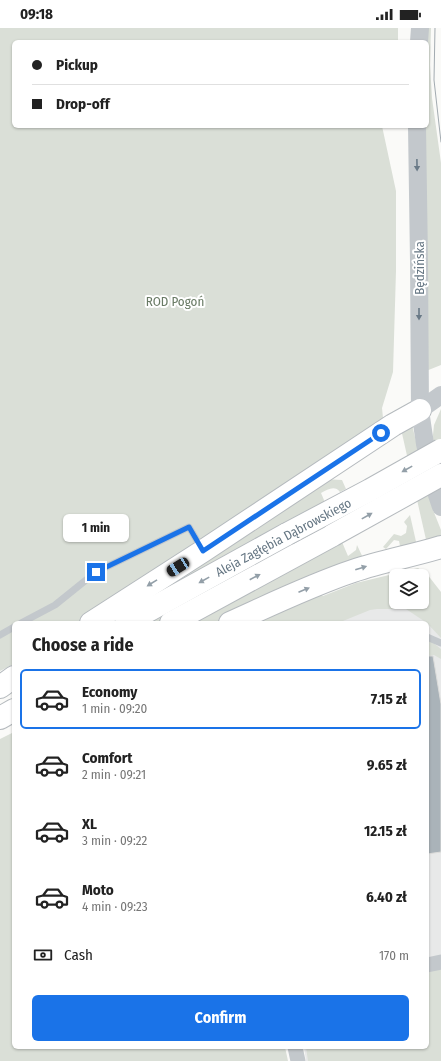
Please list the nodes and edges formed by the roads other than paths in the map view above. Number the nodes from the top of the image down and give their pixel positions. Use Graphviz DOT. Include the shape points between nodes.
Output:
graph roads {
  1 [pos="420,28"];
  2 [pos="419,40"];
  3 [pos="417,128"];
  4 [pos="441,395"];
  5 [pos="420,410"];
  6 [pos="441,450"];
  7 [pos="441,475"];
  8 [pos="441,507"];
  9 [pos="441,547"];
  10 [pos="203,551"];
  11 [pos="25,621"];
  12 [pos="93,621"];
  13 [pos="130,621"];
  14 [pos="175,621"];
  15 [pos="234,621"];
  16 [pos="12,628"];
  17 [pos="0,635"];
  18 [pos="429,638"];
  19 [pos="441,643"];
  20 [pos="12,678"];
  21 [pos="12,685"];
  22 [pos="0,687"];
  23 [pos="0,691"];
  24 [pos="12,711"];
  25 [pos="12,715"];
  26 [pos="0,719"];
  27 [pos="441,962"];
  28 [pos="429,965"];
  29 [pos="295,1049"];
  30 [pos="298,1061"];
  1 -- 2 [label="street"];
  3 -- 5 [label="street, Będzińska, one-way"];
  4 -- 5 [label="street"];
  5 -- 8 [label="street, Będzińska" via="425,444"];
  5 -- 10 [label="main road" via="393,425"];
  6 -- 13 [label="main road, Aleja Zagłębia Dąbrowskiego, one-way, bridge"];
  14 -- 7 [label="main road, Aleja Zagłębia Dąbrowskiego, one-way, bridge"];
  15 -- 9 [label="main road, one-way" via="354,570"];
  10 -- 11 [label="lane" via="188,523 96,572 55,605"];
  10 -- 12 [label="main road, one-way"];
  16 -- 17 [label="lane"];
  18 -- 19 [label="lane"];
  20 -- 22 [label="main road"];
  21 -- 23 [label="main road"];
  24 -- 26 [label="main road"];
  25 -- 26 [label="main road"];
  27 -- 28 [label="street"];
  29 -- 30 [label="street"];
}
